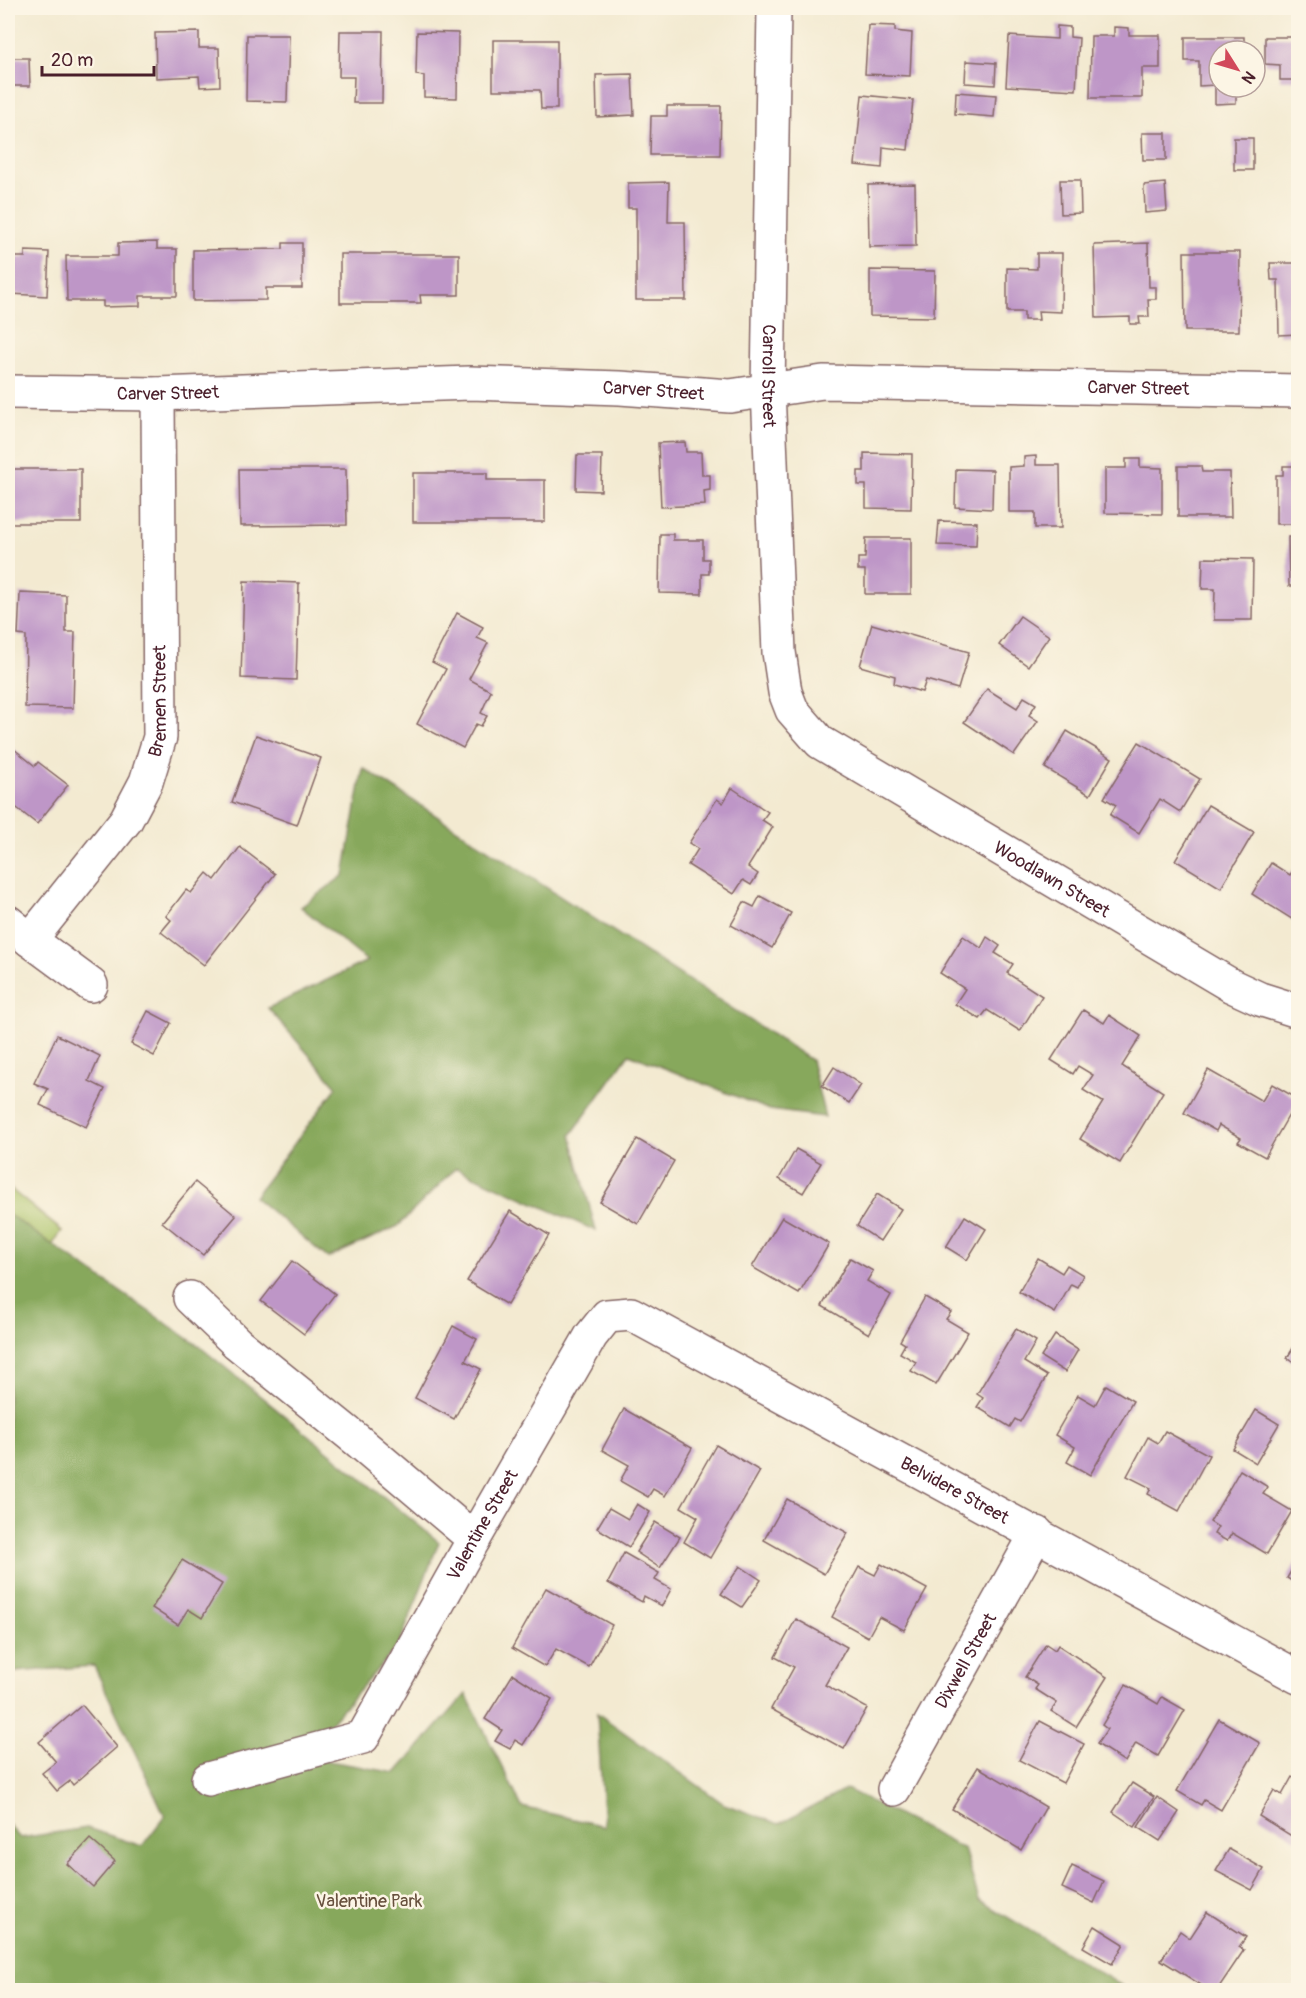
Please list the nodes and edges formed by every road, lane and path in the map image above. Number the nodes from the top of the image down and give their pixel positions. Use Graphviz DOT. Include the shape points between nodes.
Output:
graph roads {
  1 [pos="774,8"];
  2 [pos="768,390"];
  3 [pos="1299,391"];
  4 [pos="8,392"];
  5 [pos="158,394"];
  6 [pos="811,734"];
  7 [pos="19,931"];
  8 [pos="92,985"];
  9 [pos="1299,1011"];
  10 [pos="190,1298"];
  11 [pos="607,1316"];
  12 [pos="1037,1533"];
  13 [pos="474,1539"];
  14 [pos="1299,1677"];
  15 [pos="208,1779"];
  16 [pos="894,1789"];
  1 -- 2 [label="street, Carroll Street"];
  2 -- 3 [label="street, Carver Street" via="823,382"];
  2 -- 5 [label="street, Carver Street" via="730,396 470,383"];
  2 -- 6 [label="street, Carroll Street" via="779,652 792,710"];
  4 -- 5 [label="street, Carver Street"];
  5 -- 7 [label="street, Bremen Street" via="160,737 146,782 126,820"];
  6 -- 9 [label="street, Woodlawn Street" via="1224,981 1260,999"];
  7 -- 8 [label="street"];
  10 -- 13 [label="street" via="237,1343"];
  11 -- 12 [label="street, Belvidere Street" via="631,1314"];
  11 -- 13 [label="street, Valentine Street" via="591,1336"];
  12 -- 14 [label="street, Belvidere Street"];
  12 -- 16 [label="street, Dixwell Street"];
  13 -- 15 [label="street, Valentine Street" via="363,1737"];
}
